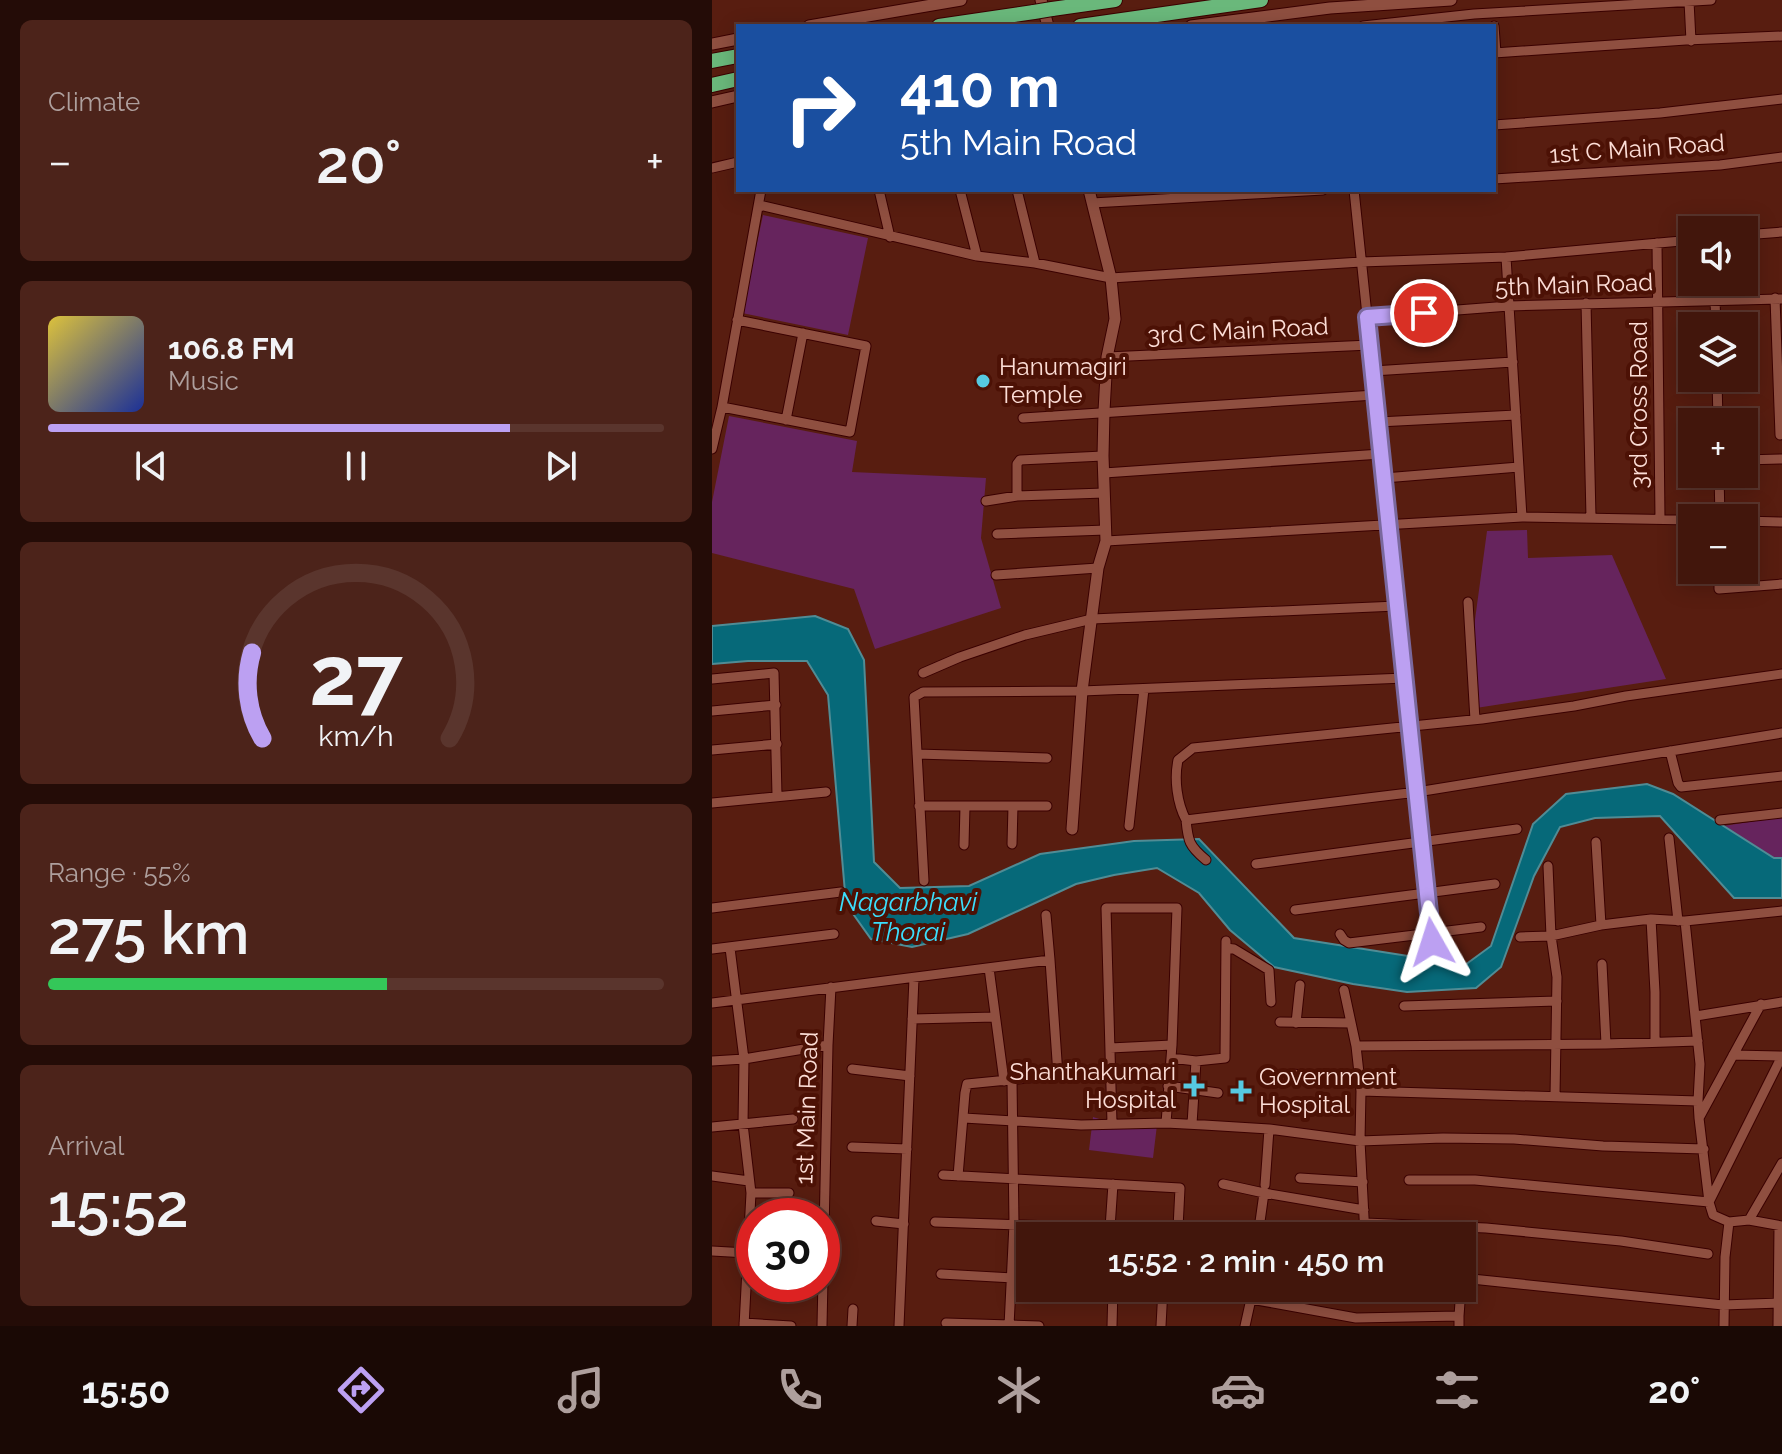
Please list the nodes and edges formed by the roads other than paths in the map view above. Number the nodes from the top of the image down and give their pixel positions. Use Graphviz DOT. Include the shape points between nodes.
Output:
graph roads {
  1 [pos="956,0"];
  2 [pos="1115,0"];
  3 [pos="1261,0"];
  4 [pos="1451,0"];
  5 [pos="1711,0"];
  6 [pos="1689,1"];
  7 [pos="899,5"];
  8 [pos="1042,7"];
  9 [pos="1493,13"];
  10 [pos="818,24"];
  11 [pos="950,24"];
  12 [pos="1093,24"];
  13 [pos="1206,24"];
  14 [pos="1383,24"];
  15 [pos="1494,24"];
  16 [pos="1782,36"];
  17 [pos="736,39"];
  18 [pos="1691,41"];
  19 [pos="712,44"];
  20 [pos="1496,53"];
  21 [pos="736,56"];
  22 [pos="712,61"];
  23 [pos="736,79"];
  24 [pos="712,85"];
  25 [pos="736,96"];
  26 [pos="1782,99"];
  27 [pos="712,102"];
  28 [pos="1496,125"];
  29 [pos="1782,157"];
  30 [pos="736,162"];
  31 [pos="712,168"];
  32 [pos="1496,179"];
  33 [pos="761,192"];
  34 [pos="879,192"];
  35 [pos="961,192"];
  36 [pos="1017,192"];
  37 [pos="1089,192"];
  38 [pos="1287,192"];
  39 [pos="1354,192"];
  40 [pos="1092,203"];
  41 [pos="759,205"];
  42 [pos="1782,232"];
  43 [pos="1758,234"];
  44 [pos="890,237"];
  45 [pos="1678,241"];
  46 [pos="1657,243"];
  47 [pos="977,256"];
  48 [pos="1506,257"];
  49 [pos="1361,262"];
  50 [pos="1035,263"];
  51 [pos="1111,278"];
  52 [pos="1778,298"];
  53 [pos="1658,301"];
  54 [pos="1715,301"];
  55 [pos="1586,303"];
  56 [pos="1509,306"];
  57 [pos="1715,312"];
  58 [pos="1367,317"];
  59 [pos="737,320"];
  60 [pos="803,333"];
  61 [pos="1370,345"];
  62 [pos="1107,357"];
  63 [pos="1513,362"];
  64 [pos="1373,371"];
  65 [pos="1375,395"];
  66 [pos="722,407"];
  67 [pos="1104,411"];
  68 [pos="1516,415"];
  69 [pos="1023,418"];
  70 [pos="786,420"];
  71 [pos="1378,422"];
  72 [pos="1780,435"];
  73 [pos="712,449"];
  74 [pos="1381,454"];
  75 [pos="1103,456"];
  76 [pos="1782,459"];
  77 [pos="1758,460"];
  78 [pos="1519,467"];
  79 [pos="1104,473"];
  80 [pos="1384,478"];
  81 [pos="1104,493"];
  82 [pos="1017,496"];
  83 [pos="986,501"];
  84 [pos="1522,517"];
  85 [pos="1591,517"];
  86 [pos="1660,519"];
  87 [pos="1678,520"];
  88 [pos="1758,521"];
  89 [pos="1782,522"];
  90 [pos="1389,525"];
  91 [pos="997,534"];
  92 [pos="1106,536"];
  93 [pos="1098,568"];
  94 [pos="996,575"];
  95 [pos="1719,584"];
  96 [pos="1782,584"];
  97 [pos="1468,602"];
  98 [pos="1397,606"];
  99 [pos="1092,619"];
  100 [pos="923,673"];
  101 [pos="1782,674"];
  102 [pos="1405,678"];
  103 [pos="712,679"];
  104 [pos="1144,689"];
  105 [pos="1082,691"];
  106 [pos="776,705"];
  107 [pos="712,711"];
  108 [pos="1475,720"];
  109 [pos="1410,728"];
  110 [pos="1782,733"];
  111 [pos="777,744"];
  112 [pos="712,750"];
  113 [pos="1670,751"];
  114 [pos="917,754"];
  115 [pos="1047,758"];
  116 [pos="1782,776"];
  117 [pos="826,792"];
  118 [pos="1417,792"];
  119 [pos="777,795"];
  120 [pos="712,803"];
  121 [pos="919,806"];
  122 [pos="965,806"];
  123 [pos="1013,806"];
  124 [pos="1047,806"];
  125 [pos="1782,813"];
  126 [pos="1186,820"];
  127 [pos="1720,820"];
  128 [pos="1129,826"];
  129 [pos="1072,829"];
  130 [pos="1517,829"];
  131 [pos="1669,838"];
  132 [pos="1422,842"];
  133 [pos="1596,842"];
  134 [pos="1012,844"];
  135 [pos="964,845"];
  136 [pos="1206,860"];
  137 [pos="1256,864"];
  138 [pos="1548,866"];
  139 [pos="924,881"];
  140 [pos="1495,884"];
  141 [pos="841,892"];
  142 [pos="1427,893"];
  143 [pos="712,908"];
  144 [pos="1295,910"];
  145 [pos="1782,911"];
  146 [pos="1046,915"];
  147 [pos="1651,919"];
  148 [pos="1681,921"];
  149 [pos="1601,925"];
  150 [pos="1481,927"];
  151 [pos="834,934"];
  152 [pos="1340,934"];
  153 [pos="1551,936"];
  154 [pos="1520,937"];
  155 [pos="1432,938"];
  156 [pos="730,948"];
  157 [pos="712,949"];
  158 [pos="1050,960"];
  159 [pos="1602,964"];
  160 [pos="989,968"];
  161 [pos="914,978"];
  162 [pos="1300,985"];
  163 [pos="831,987"];
  164 [pos="1344,990"];
  165 [pos="738,1001"];
  166 [pos="1557,1001"];
  167 [pos="1271,1002"];
  168 [pos="1782,1002"];
  169 [pos="712,1003"];
  170 [pos="1761,1004"];
  171 [pos="1404,1006"];
  172 [pos="1696,1016"];
  173 [pos="995,1017"];
  174 [pos="912,1019"];
  175 [pos="1280,1022"];
  176 [pos="1296,1023"];
  177 [pos="1351,1023"];
  178 [pos="1698,1041"];
  179 [pos="1655,1042"];
  180 [pos="1606,1044"];
  181 [pos="828,1045"];
  182 [pos="1172,1045"];
  183 [pos="1557,1045"];
  184 [pos="1356,1046"];
  185 [pos="1110,1048"];
  186 [pos="1733,1055"];
  187 [pos="1782,1056"];
  188 [pos="1171,1058"];
  189 [pos="744,1059"];
  190 [pos="712,1061"];
  191 [pos="1196,1061"];
  192 [pos="852,1069"];
  193 [pos="1077,1073"];
  194 [pos="1292,1074"];
  195 [pos="1058,1075"];
  196 [pos="910,1076"];
  197 [pos="1008,1081"];
  198 [pos="1168,1086"];
  199 [pos="1360,1086"];
  200 [pos="1195,1090"];
  201 [pos="1218,1093"];
  202 [pos="1555,1096"];
  203 [pos="1698,1101"];
  204 [pos="964,1118"];
  205 [pos="1699,1118"];
  206 [pos="793,1119"];
  207 [pos="1013,1121"];
  208 [pos="1112,1123"];
  209 [pos="1166,1123"];
  210 [pos="743,1124"];
  211 [pos="1192,1124"];
  212 [pos="712,1127"];
  213 [pos="1269,1129"];
  214 [pos="1360,1141"];
  215 [pos="852,1147"];
  216 [pos="907,1149"];
  217 [pos="1704,1149"];
  218 [pos="1781,1168"];
  219 [pos="943,1175"];
  220 [pos="712,1176"];
  221 [pos="958,1176"];
  222 [pos="1300,1178"];
  223 [pos="1014,1179"];
  224 [pos="1409,1180"];
  225 [pos="749,1181"];
  226 [pos="1363,1182"];
  227 [pos="1113,1184"];
  228 [pos="1223,1184"];
  229 [pos="1265,1189"];
  230 [pos="751,1193"];
  231 [pos="789,1193"];
  232 [pos="751,1198"];
  233 [pos="1709,1202"];
  234 [pos="1364,1210"];
  235 [pos="1749,1220"];
  236 [pos="876,1221"];
  237 [pos="935,1222"];
  238 [pos="1115,1222"];
  239 [pos="1178,1222"];
  240 [pos="1260,1222"];
  241 [pos="1365,1222"];
  242 [pos="1729,1222"];
  243 [pos="904,1224"];
  244 [pos="1014,1224"];
  245 [pos="1780,1226"];
  246 [pos="1476,1228"];
  247 [pos="712,1251"];
  248 [pos="736,1252"];
  249 [pos="1708,1254"];
  250 [pos="941,1274"];
  251 [pos="1011,1278"];
  252 [pos="1016,1278"];
  253 [pos="1476,1279"];
  254 [pos="746,1302"];
  255 [pos="1113,1302"];
  256 [pos="1162,1302"];
  257 [pos="1250,1302"];
  258 [pos="1286,1302"];
  259 [pos="1781,1303"];
  260 [pos="1723,1305"];
  261 [pos="853,1309"];
  262 [pos="1459,1321"];
  263 [pos="946,1323"];
  264 [pos="744,1324"];
  265 [pos="1009,1325"];
  266 [pos="791,1326"];
  267 [pos="822,1326"];
  268 [pos="852,1326"];
  269 [pos="899,1326"];
  270 [pos="1039,1326"];
  271 [pos="1112,1326"];
  272 [pos="1161,1326"];
  273 [pos="1245,1326"];
  274 [pos="1724,1326"];
  275 [pos="1778,1326"];
  1 -- 7 [label="street"];
  2 -- 8 [label="highway"];
  3 -- 12 [label="highway"];
  4 -- 13 [label="street"];
  5 -- 6 [label="street"];
  6 -- 9 [label="street"];
  6 -- 18 [label="street"];
  7 -- 10 [label="street"];
  8 -- 11 [label="highway"];
  9 -- 14 [label="street"];
  9 -- 15 [label="street"];
  16 -- 18 [label="street"];
  17 -- 19 [label="street"];
  18 -- 20 [label="street"];
  21 -- 22 [label="highway"];
  23 -- 24 [label="highway"];
  25 -- 27 [label="street"];
  26 -- 28 [label="street"];
  29 -- 32 [label="street, 1st C Main Road"];
  30 -- 31 [label="street"];
  33 -- 41 [label="street"];
  34 -- 44 [label="street"];
  35 -- 47 [label="street"];
  36 -- 50 [label="street"];
  37 -- 40 [label="street"];
  38 -- 40 [label="street"];
  39 -- 49 [label="street"];
  40 -- 51 [label="street"];
  41 -- 44 [label="street"];
  41 -- 59 [label="street"];
  42 -- 43 [label="street"];
  44 -- 47 [label="street"];
  45 -- 46 [label="street"];
  46 -- 48 [label="street"];
  46 -- 53 [label="street, 3rd Cross Road"];
  47 -- 50 [label="street"];
  48 -- 49 [label="street"];
  48 -- 56 [label="street"];
  49 -- 51 [label="street"];
  49 -- 58 [label="street"];
  50 -- 51 [label="street"];
  51 -- 62 [label="street" via="1115,319"];
  52 -- 54 [label="street, 5th Main Road"];
  52 -- 72 [label="street"];
  53 -- 54 [label="street, 5th Main Road"];
  53 -- 55 [label="street, 5th Main Road"];
  53 -- 86 [label="street, 3rd Cross Road"];
  54 -- 57 [label="street"];
  55 -- 56 [label="street, 5th Main Road"];
  55 -- 85 [label="street"];
  56 -- 58 [label="street, 5th Main Road"];
  56 -- 63 [label="street"];
  58 -- 61 [label="street"];
  59 -- 60 [label="street"];
  59 -- 66 [label="street"];
  60 -- 70 [label="street"];
  60 -- 70 [label="street" via="866,346 850,432"];
  61 -- 62 [label="street, 3rd C Main Road"];
  61 -- 64 [label="street"];
  62 -- 67 [label="street"];
  63 -- 64 [label="street"];
  63 -- 68 [label="street"];
  64 -- 65 [label="street"];
  65 -- 67 [label="street"];
  65 -- 71 [label="street"];
  66 -- 70 [label="street"];
  66 -- 73 [label="street"];
  67 -- 69 [label="street"];
  67 -- 75 [label="street"];
  68 -- 71 [label="street"];
  68 -- 78 [label="street"];
  71 -- 74 [label="street"];
  74 -- 79 [label="street"];
  74 -- 80 [label="street"];
  75 -- 79 [label="street"];
  75 -- 82 [label="street" via="1020,460"];
  76 -- 77 [label="street"];
  78 -- 80 [label="street"];
  78 -- 84 [label="street"];
  79 -- 81 [label="street"];
  80 -- 90 [label="street"];
  81 -- 82 [label="street"];
  81 -- 92 [label="street"];
  82 -- 83 [label="street"];
  84 -- 85 [label="street"];
  84 -- 90 [label="street"];
  85 -- 86 [label="street"];
  86 -- 87 [label="street"];
  88 -- 89 [label="street"];
  90 -- 92 [label="street"];
  90 -- 98 [label="street"];
  91 -- 92 [label="street"];
  92 -- 93 [label="street"];
  93 -- 94 [label="street"];
  93 -- 99 [label="street"];
  95 -- 96 [label="street" via="1719,589"];
  97 -- 108 [label="street"];
  98 -- 99 [label="street"];
  98 -- 102 [label="street"];
  99 -- 100 [label="street" via="1025,635"];
  99 -- 105 [label="street"];
  101 -- 108 [label="street"];
  102 -- 104 [label="street"];
  102 -- 109 [label="street"];
  103 -- 106 [label="street" via="774,673"];
  104 -- 105 [label="street"];
  104 -- 128 [label="street"];
  105 -- 114 [label="street" via="923,692 914,697"];
  105 -- 129 [label="street"];
  106 -- 107 [label="street"];
  106 -- 111 [label="street"];
  108 -- 109 [label="street"];
  109 -- 118 [label="street"];
  109 -- 126 [label="street" via="1193,748 1178,760 1176,772"];
  110 -- 113 [label="street"];
  111 -- 112 [label="street"];
  111 -- 119 [label="street"];
  113 -- 116 [label="street" via="1681,787"];
  113 -- 118 [label="street"];
  114 -- 115 [label="street"];
  114 -- 121 [label="street"];
  117 -- 119 [label="street"];
  118 -- 126 [label="street"];
  118 -- 132 [label="street"];
  119 -- 120 [label="street"];
  121 -- 122 [label="street"];
  121 -- 139 [label="street"];
  122 -- 123 [label="street"];
  122 -- 135 [label="street"];
  123 -- 124 [label="street"];
  123 -- 134 [label="street"];
  125 -- 127 [label="street"];
  126 -- 136 [label="street" via="1189,842"];
  130 -- 132 [label="street"];
  131 -- 148 [label="street"];
  132 -- 137 [label="street"];
  132 -- 142 [label="street"];
  133 -- 149 [label="street"];
  138 -- 153 [label="street"];
  140 -- 142 [label="street"];
  141 -- 143 [label="street"];
  142 -- 144 [label="street"];
  142 -- 155 [label="street"];
  145 -- 148 [label="street"];
  146 -- 158 [label="street"];
  147 -- 148 [label="street"];
  147 -- 149 [label="street"];
  147 -- 179 [label="street"];
  148 -- 172 [label="street"];
  149 -- 153 [label="street"];
  150 -- 155 [label="street"];
  151 -- 156 [label="street"];
  152 -- 155 [label="street" via="1349,943"];
  153 -- 154 [label="street"];
  153 -- 166 [label="street"];
  156 -- 157 [label="street"];
  156 -- 165 [label="street"];
  158 -- 160 [label="street"];
  158 -- 195 [label="street"];
  159 -- 180 [label="street"];
  160 -- 161 [label="street"];
  160 -- 173 [label="street"];
  161 -- 163 [label="street"];
  161 -- 174 [label="street"];
  162 -- 176 [label="street"];
  163 -- 165 [label="street"];
  163 -- 181 [label="street, 1st Main Road"];
  164 -- 177 [label="street"];
  165 -- 169 [label="street"];
  165 -- 189 [label="street"];
  166 -- 171 [label="street"];
  166 -- 183 [label="street"];
  167 -- 191 [label="street" via="1269,970 1226,944 1225,1058"];
  168 -- 170 [label="street"];
  170 -- 172 [label="street"];
  170 -- 186 [label="street"];
  172 -- 178 [label="street"];
  173 -- 174 [label="street"];
  173 -- 197 [label="street"];
  174 -- 196 [label="street"];
  175 -- 176 [label="street"];
  176 -- 177 [label="street"];
  177 -- 184 [label="street"];
  178 -- 179 [label="street"];
  178 -- 203 [label="street"];
  179 -- 180 [label="street"];
  180 -- 183 [label="street"];
  181 -- 189 [label="street"];
  181 -- 267 [label="street, 1st Main Road"];
  182 -- 185 [label="street"];
  182 -- 185 [label="street" via="1177,908 1106,908"];
  182 -- 188 [label="street"];
  183 -- 184 [label="street"];
  183 -- 202 [label="street"];
  184 -- 199 [label="street"];
  185 -- 208 [label="street"];
  186 -- 187 [label="street"];
  186 -- 205 [label="street"];
  187 -- 233 [label="street"];
  188 -- 191 [label="street"];
  188 -- 198 [label="street"];
  189 -- 190 [label="street"];
  189 -- 210 [label="street"];
  191 -- 200 [label="street"];
  192 -- 196 [label="street"];
  193 -- 195 [label="street"];
  194 -- 199 [label="street"];
  195 -- 197 [label="street"];
  196 -- 216 [label="street"];
  197 -- 204 [label="street" via="967,1084"];
  197 -- 207 [label="street"];
  198 -- 200 [label="street"];
  198 -- 209 [label="street"];
  199 -- 202 [label="street"];
  199 -- 214 [label="street"];
  200 -- 201 [label="street"];
  200 -- 211 [label="street"];
  202 -- 203 [label="street"];
  203 -- 205 [label="street"];
  204 -- 207 [label="street"];
  204 -- 221 [label="street"];
  205 -- 217 [label="street"];
  206 -- 210 [label="street"];
  207 -- 208 [label="street"];
  207 -- 223 [label="street"];
  208 -- 209 [label="street"];
  209 -- 211 [label="street"];
  210 -- 212 [label="street"];
  210 -- 225 [label="street"];
  211 -- 213 [label="street"];
  213 -- 214 [label="street"];
  213 -- 229 [label="street"];
  214 -- 217 [label="street" via="1514,1139"];
  214 -- 226 [label="street"];
  215 -- 216 [label="street"];
  216 -- 243 [label="street"];
  217 -- 233 [label="street"];
  218 -- 235 [label="street"];
  219 -- 221 [label="street"];
  220 -- 225 [label="street"];
  221 -- 223 [label="street"];
  222 -- 226 [label="street"];
  223 -- 227 [label="street"];
  223 -- 244 [label="street"];
  224 -- 233 [label="street" via="1475,1180"];
  225 -- 230 [label="street"];
  226 -- 234 [label="street"];
  227 -- 238 [label="street"];
  227 -- 239 [label="street" via="1180,1188"];
  228 -- 229 [label="street"];
  229 -- 234 [label="street"];
  229 -- 240 [label="street"];
  230 -- 231 [label="street"];
  230 -- 232 [label="street"];
  233 -- 242 [label="street" via="1713,1215"];
  234 -- 241 [label="street"];
  235 -- 242 [label="street"];
  235 -- 245 [label="street"];
  236 -- 243 [label="street"];
  237 -- 244 [label="street"];
  242 -- 260 [label="street"];
  243 -- 269 [label="street"];
  244 -- 251 [label="street"];
  245 -- 259 [label="street"];
  246 -- 249 [label="street"];
  247 -- 248 [label="street"];
  250 -- 251 [label="street"];
  251 -- 252 [label="street"];
  251 -- 265 [label="street"];
  253 -- 260 [label="street"];
  254 -- 264 [label="street"];
  255 -- 271 [label="street"];
  256 -- 272 [label="street"];
  257 -- 273 [label="street"];
  258 -- 262 [label="street" via="1356,1318"];
  259 -- 260 [label="street"];
  259 -- 275 [label="street"];
  260 -- 274 [label="street"];
  261 -- 268 [label="street"];
  263 -- 265 [label="street"];
  264 -- 266 [label="street"];
  265 -- 270 [label="street"];
}
